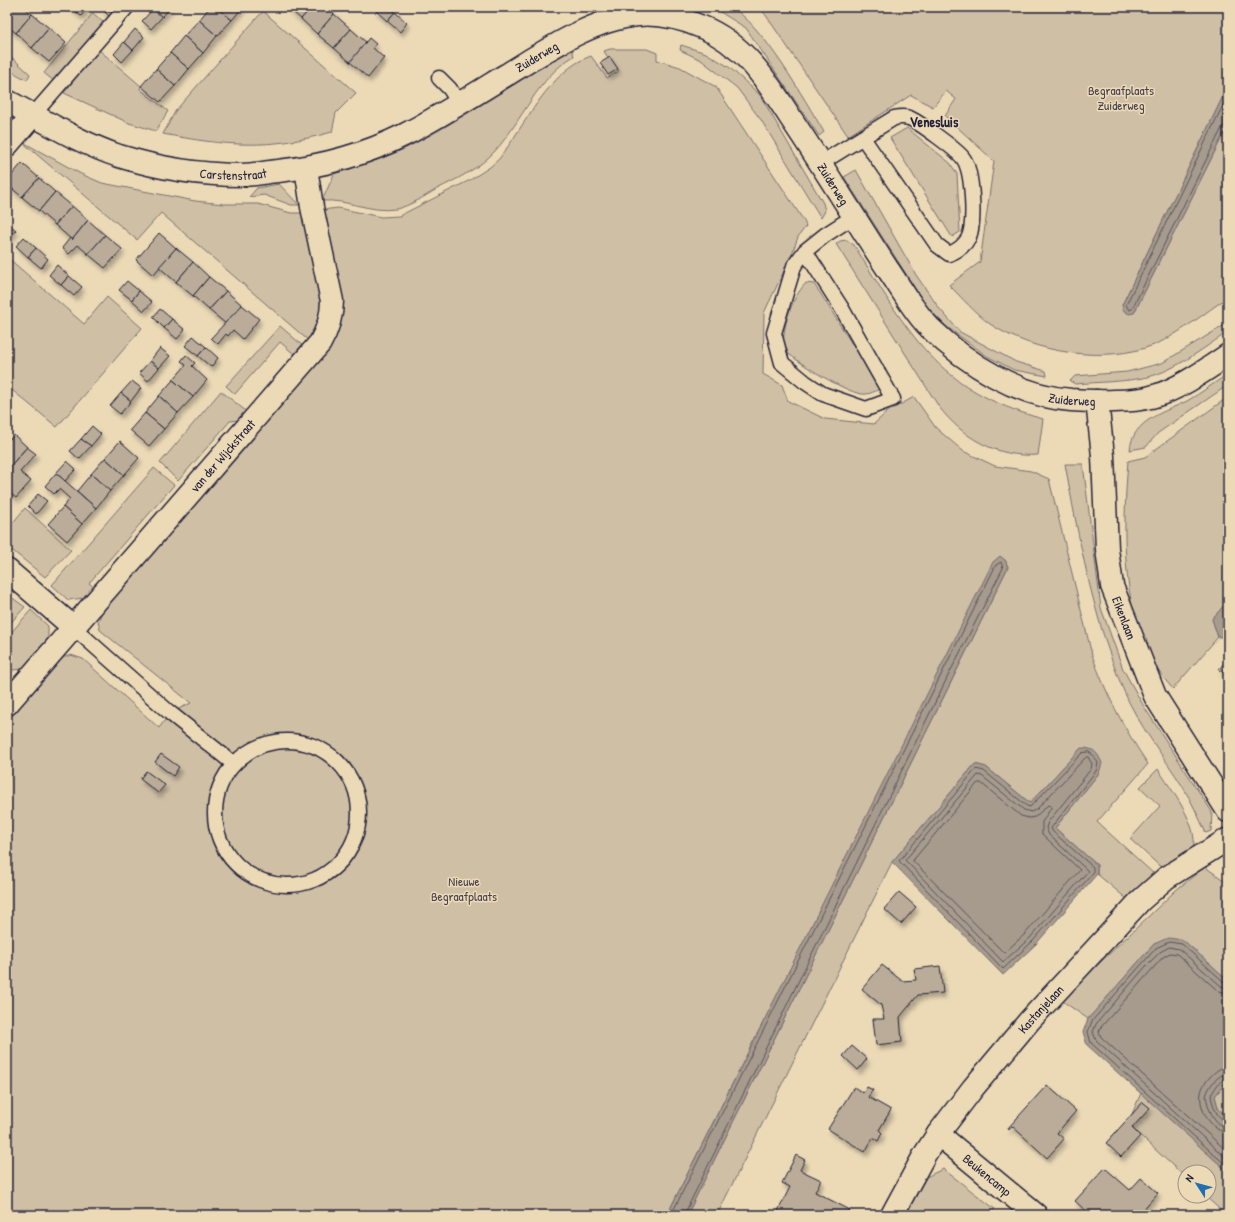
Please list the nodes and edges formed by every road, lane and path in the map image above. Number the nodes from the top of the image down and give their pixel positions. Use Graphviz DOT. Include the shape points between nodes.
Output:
graph roads {
  1 [pos="127,7"];
  2 [pos="439,78"];
  3 [pos="7,101"];
  4 [pos="459,104"];
  5 [pos="33,115"];
  6 [pos="434,118"];
  7 [pos="863,138"];
  8 [pos="12,140"];
  9 [pos="821,163"];
  10 [pos="306,168"];
  11 [pos="853,217"];
  12 [pos="805,251"];
  13 [pos="1228,355"];
  14 [pos="1097,401"];
  15 [pos="7,570"];
  16 [pos="73,627"];
  17 [pos="7,704"];
  18 [pos="234,764"];
  19 [pos="1228,811"];
  20 [pos="1228,839"];
  21 [pos="938,1134"];
  22 [pos="892,1215"];
  23 [pos="1036,1215"];
  1 -- 5 [label="lane"];
  2 -- 4 [label="lane" via="450,89"];
  3 -- 5 [label="street, Carstenstraat"];
  4 -- 6 [label="street, Zuiderweg"];
  4 -- 9 [label="street, Zuiderweg" via="579,33 621,18 656,15 702,27 722,36 746,56 765,79"];
  5 -- 8 [label="street"];
  5 -- 10 [label="street, Carstenstraat" via="119,156 182,170 245,175"];
  6 -- 10 [label="street, Carstenstraat" via="368,151"];
  7 -- 7 [label="lane" via="937,245 949,254 957,251 969,238 972,225 970,174 963,158 924,127 903,116 894,118"];
  7 -- 9 [label="lane"];
  9 -- 11 [label="street, Zuiderweg"];
  10 -- 16 [label="street, van der Wijckstraat" via="332,301 332,316 327,330 320,343"];
  11 -- 12 [label="lane"];
  11 -- 14 [label="street, Zuiderweg" via="921,317 948,344 989,372 1031,392 1047,397"];
  12 -- 12 [label="lane" via="794,266 774,333 782,363 823,394 866,409 893,399"];
  13 -- 14 [label="street, Zuiderweg" via="1169,391 1156,396"];
  14 -- 19 [label="street, Eikenlaan" via="1112,586 1155,696"];
  15 -- 16 [label="street"];
  16 -- 17 [label="street, van der Wijckstraat"];
  16 -- 18 [label="lane" via="170,713"];
  18 -- 18 [label="lane" via="216,799 215,819 224,848 232,861 243,871 261,881 281,885 300,884 324,875 343,859 353,841 358,822 358,801 354,786 337,761 322,750 286,741 267,744 249,752"];
  20 -- 21 [label="street, Kastanjelaan" via="1166,878 1140,901 1030,1020"];
  21 -- 22 [label="street, Kastanjelaan"];
  21 -- 23 [label="street, Beukencamp"];
}
